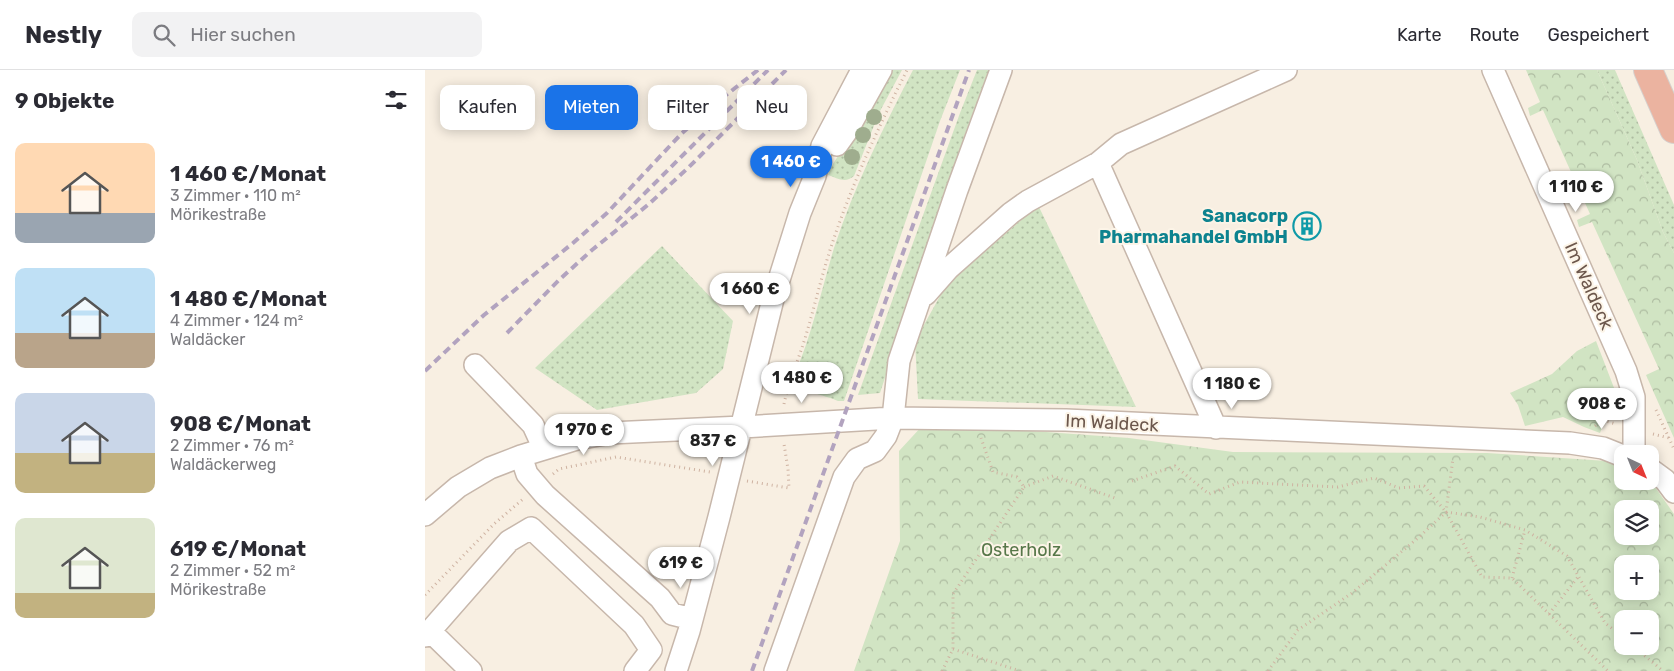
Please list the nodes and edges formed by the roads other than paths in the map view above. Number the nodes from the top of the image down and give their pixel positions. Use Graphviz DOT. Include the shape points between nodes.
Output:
graph roads {
  1 [pos="862,70"];
  2 [pos="881,70"];
  3 [pos="1001,70"];
  4 [pos="1286,70"];
  5 [pos="1493,70"];
  6 [pos="1648,70"];
  7 [pos="1674,129"];
  8 [pos="1098,163"];
  9 [pos="815,176"];
  10 [pos="919,302"];
  11 [pos="475,365"];
  12 [pos="893,418"];
  13 [pos="742,427"];
  14 [pos="1216,428"];
  15 [pos="1634,445"];
  16 [pos="544,449"];
  17 [pos="1614,452"];
  18 [pos="521,456"];
  19 [pos="1659,476"];
  20 [pos="1674,492"];
  21 [pos="425,515"];
  22 [pos="692,620"];
  23 [pos="428,634"];
  24 [pos="471,671"];
  25 [pos="635,671"];
  26 [pos="676,671"];
  27 [pos="775,671"];
  1 -- 9 [label="street" via="822,146"];
  2 -- 9 [label="street" via="847,131"];
  3 -- 10 [label="street"];
  4 -- 8 [label="street" via="1121,144"];
  5 -- 15 [label="street, Im Waldeck" via="1627,371 1633,397"];
  6 -- 7 [label="highway"];
  8 -- 10 [label="street" via="1011,212 948,269"];
  8 -- 14 [label="street"];
  9 -- 13 [label="street" via="773,299"];
  10 -- 12 [label="street" via="899,361"];
  11 -- 16 [label="street" via="533,425"];
  12 -- 13 [label="street, Im Waldeck"];
  12 -- 14 [label="street, Im Waldeck" via="1066,420"];
  12 -- 27 [label="street" via="875,451 857,459 844,477"];
  13 -- 16 [label="street, Im Waldeck" via="610,433"];
  13 -- 22 [label="street"];
  14 -- 17 [label="street, Im Waldeck" via="1571,443"];
  16 -- 18 [label="street, Im Waldeck"];
  18 -- 21 [label="street, Im Waldeck" via="490,468 458,487"];
  18 -- 22 [label="street" via="527,474 545,495 660,598 672,614"];
  19 -- 20 [label="street"];
  22 -- 26 [label="street"];
  23 -- 24 [label="street"];
  23 -- 25 [label="street" via="509,541 531,528 634,625 651,650"];
}
